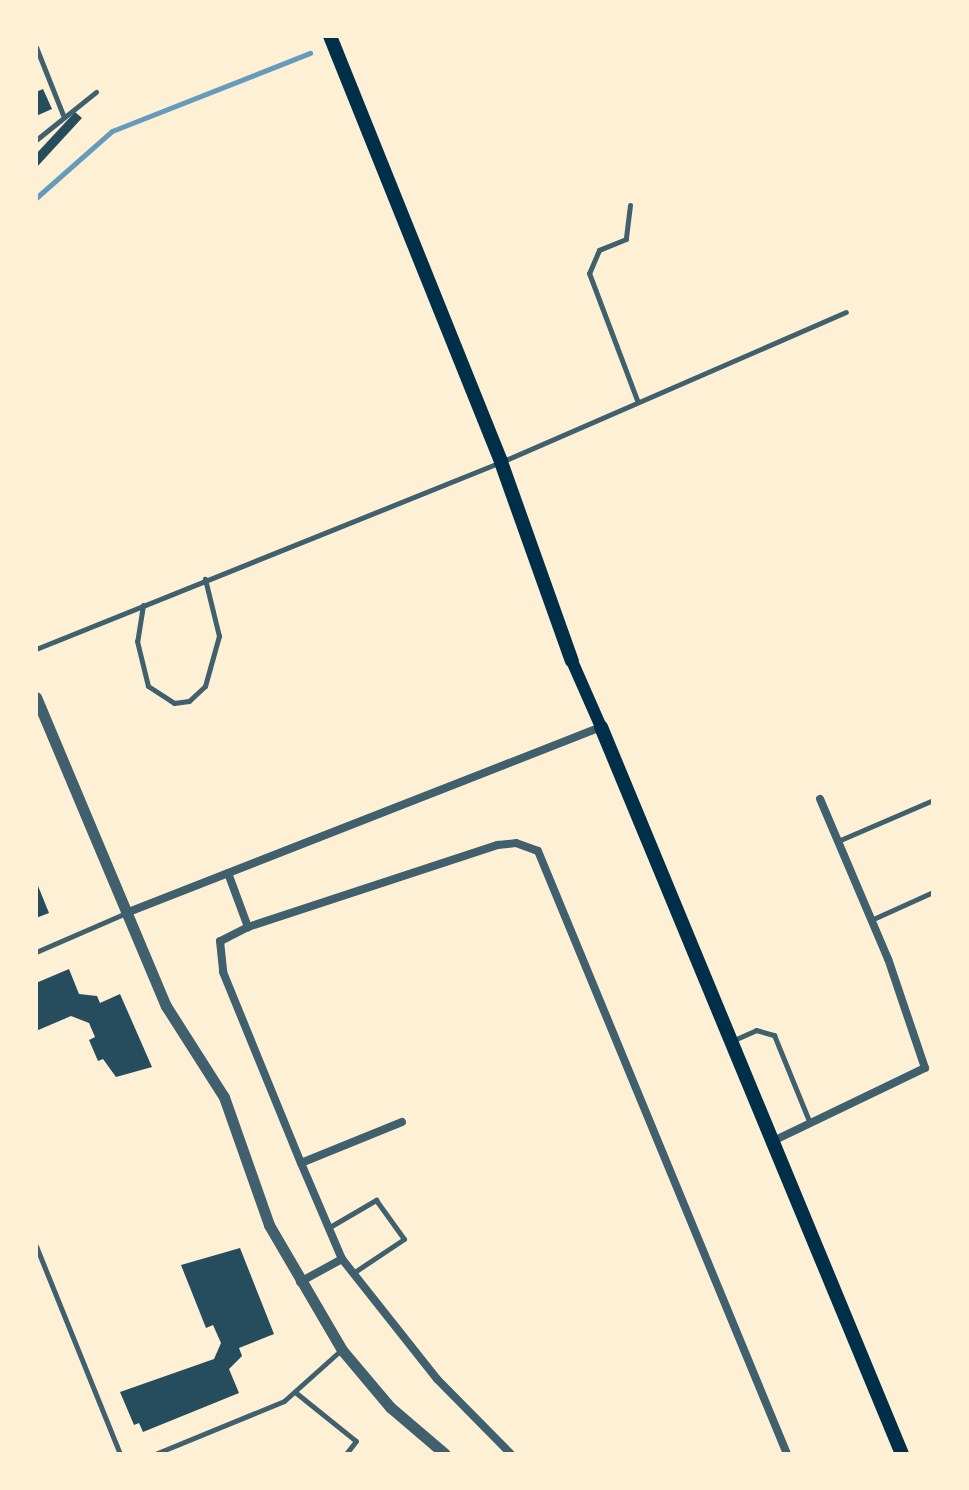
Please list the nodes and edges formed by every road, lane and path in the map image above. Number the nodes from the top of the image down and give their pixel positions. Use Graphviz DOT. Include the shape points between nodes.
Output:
graph roads {
  1 [pos="330,36"];
  2 [pos="36,47"];
  3 [pos="96,92"];
  4 [pos="63,115"];
  5 [pos="36,140"];
  6 [pos="630,205"];
  7 [pos="846,312"];
  8 [pos="637,400"];
  9 [pos="501,462"];
  10 [pos="205,579"];
  11 [pos="143,605"];
  12 [pos="36,649"];
  13 [pos="572,661"];
  14 [pos="36,697"];
  15 [pos="601,727"];
  16 [pos="820,799"];
  17 [pos="933,800"];
  18 [pos="838,841"];
  19 [pos="228,873"];
  20 [pos="933,892"];
  21 [pos="126,913"];
  22 [pos="871,920"];
  23 [pos="248,927"];
  24 [pos="36,952"];
  25 [pos="730,1042"];
  26 [pos="402,1122"];
  27 [pos="810,1123"];
  28 [pos="771,1142"];
  29 [pos="301,1163"];
  30 [pos="328,1228"];
  31 [pos="36,1246"];
  32 [pos="342,1259"];
  33 [pos="353,1273"];
  34 [pos="300,1282"];
  35 [pos="342,1350"];
  36 [pos="294,1391"];
  37 [pos="120,1454"];
  38 [pos="155,1454"];
  39 [pos="346,1454"];
  40 [pos="445,1454"];
  41 [pos="511,1454"];
  42 [pos="787,1454"];
  43 [pos="902,1454"];
  1 -- 9 [label="main road"];
  2 -- 4 [label="lane"];
  3 -- 4 [label="lane"];
  4 -- 5 [label="lane"];
  6 -- 8 [label="lane" via="626,239 599,250 589,273"];
  7 -- 8 [label="lane"];
  8 -- 9 [label="lane"];
  9 -- 10 [label="lane"];
  9 -- 13 [label="main road"];
  10 -- 11 [label="lane"];
  10 -- 11 [label="lane" via="219,636 205,686 189,701 174,703 148,686 137,641"];
  11 -- 12 [label="lane"];
  13 -- 15 [label="main road"];
  14 -- 21 [label="street"];
  15 -- 19 [label="street"];
  15 -- 25 [label="main road"];
  16 -- 18 [label="street"];
  17 -- 18 [label="lane"];
  18 -- 22 [label="street"];
  19 -- 21 [label="street"];
  19 -- 23 [label="street"];
  20 -- 22 [label="lane"];
  21 -- 24 [label="lane"];
  21 -- 34 [label="street" via="166,1006 224,1097 269,1225"];
  22 -- 27 [label="street" via="925,1068"];
  23 -- 29 [label="street" via="220,941 223,972"];
  23 -- 42 [label="street" via="498,845 516,843 538,851"];
  25 -- 27 [label="lane" via="756,1030 774,1035"];
  25 -- 28 [label="main road"];
  26 -- 29 [label="street"];
  27 -- 28 [label="street"];
  28 -- 43 [label="main road"];
  29 -- 30 [label="street"];
  30 -- 32 [label="street"];
  30 -- 33 [label="lane" via="376,1200 404,1239"];
  31 -- 37 [label="lane"];
  32 -- 33 [label="street"];
  32 -- 34 [label="street"];
  33 -- 41 [label="street" via="437,1379"];
  34 -- 35 [label="street"];
  35 -- 36 [label="lane"];
  35 -- 40 [label="street" via="390,1407"];
  36 -- 38 [label="lane" via="284,1401"];
  36 -- 39 [label="lane" via="356,1441"];
}
